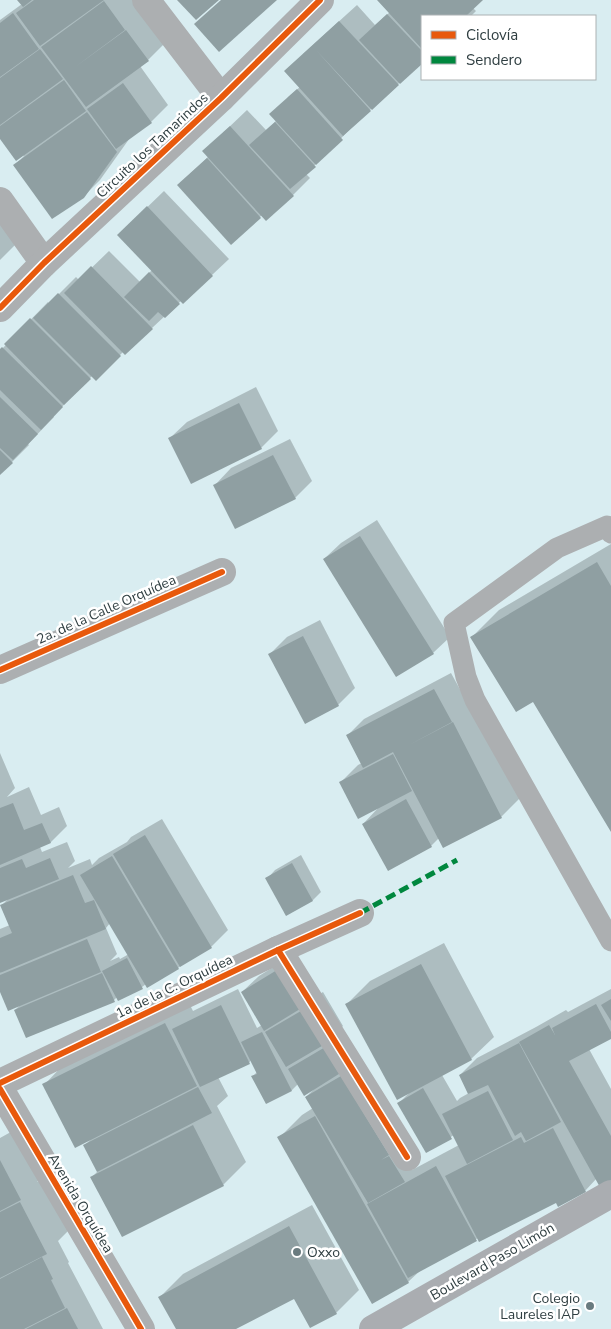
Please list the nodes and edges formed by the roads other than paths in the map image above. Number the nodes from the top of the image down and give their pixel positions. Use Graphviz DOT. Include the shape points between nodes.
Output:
graph roads {
  1 [pos="146,0"];
  2 [pos="320,0"];
  3 [pos="221,98"];
  4 [pos="0,201"];
  5 [pos="44,263"];
  6 [pos="0,308"];
  7 [pos="611,533"];
  8 [pos="222,572"];
  9 [pos="0,670"];
  10 [pos="360,913"];
  11 [pos="611,941"];
  12 [pos="278,950"];
  13 [pos="0,1083"];
  14 [pos="0,1090"];
  15 [pos="407,1157"];
  16 [pos="611,1194"];
  17 [pos="141,1329"];
  18 [pos="374,1329"];
  1 -- 3 [label="street"];
  2 -- 3 [label="street, Circuito los Tamarindos"];
  3 -- 5 [label="street, Circuito los Tamarindos"];
  4 -- 5 [label="street"];
  5 -- 6 [label="street, Circuito los Tamarindos"];
  7 -- 11 [label="lane" via="607,526 557,548 454,623 474,700"];
  8 -- 9 [label="street, 2a. de la Calle Orquídea"];
  10 -- 12 [label="street, 1a de la C. Orquídea"];
  12 -- 13 [label="street, 1a de la C. Orquídea"];
  12 -- 15 [label="street"];
  14 -- 17 [label="street, Avenida Orquídea"];
  16 -- 18 [label="main road, Boulevard Paso Limón"];
}
